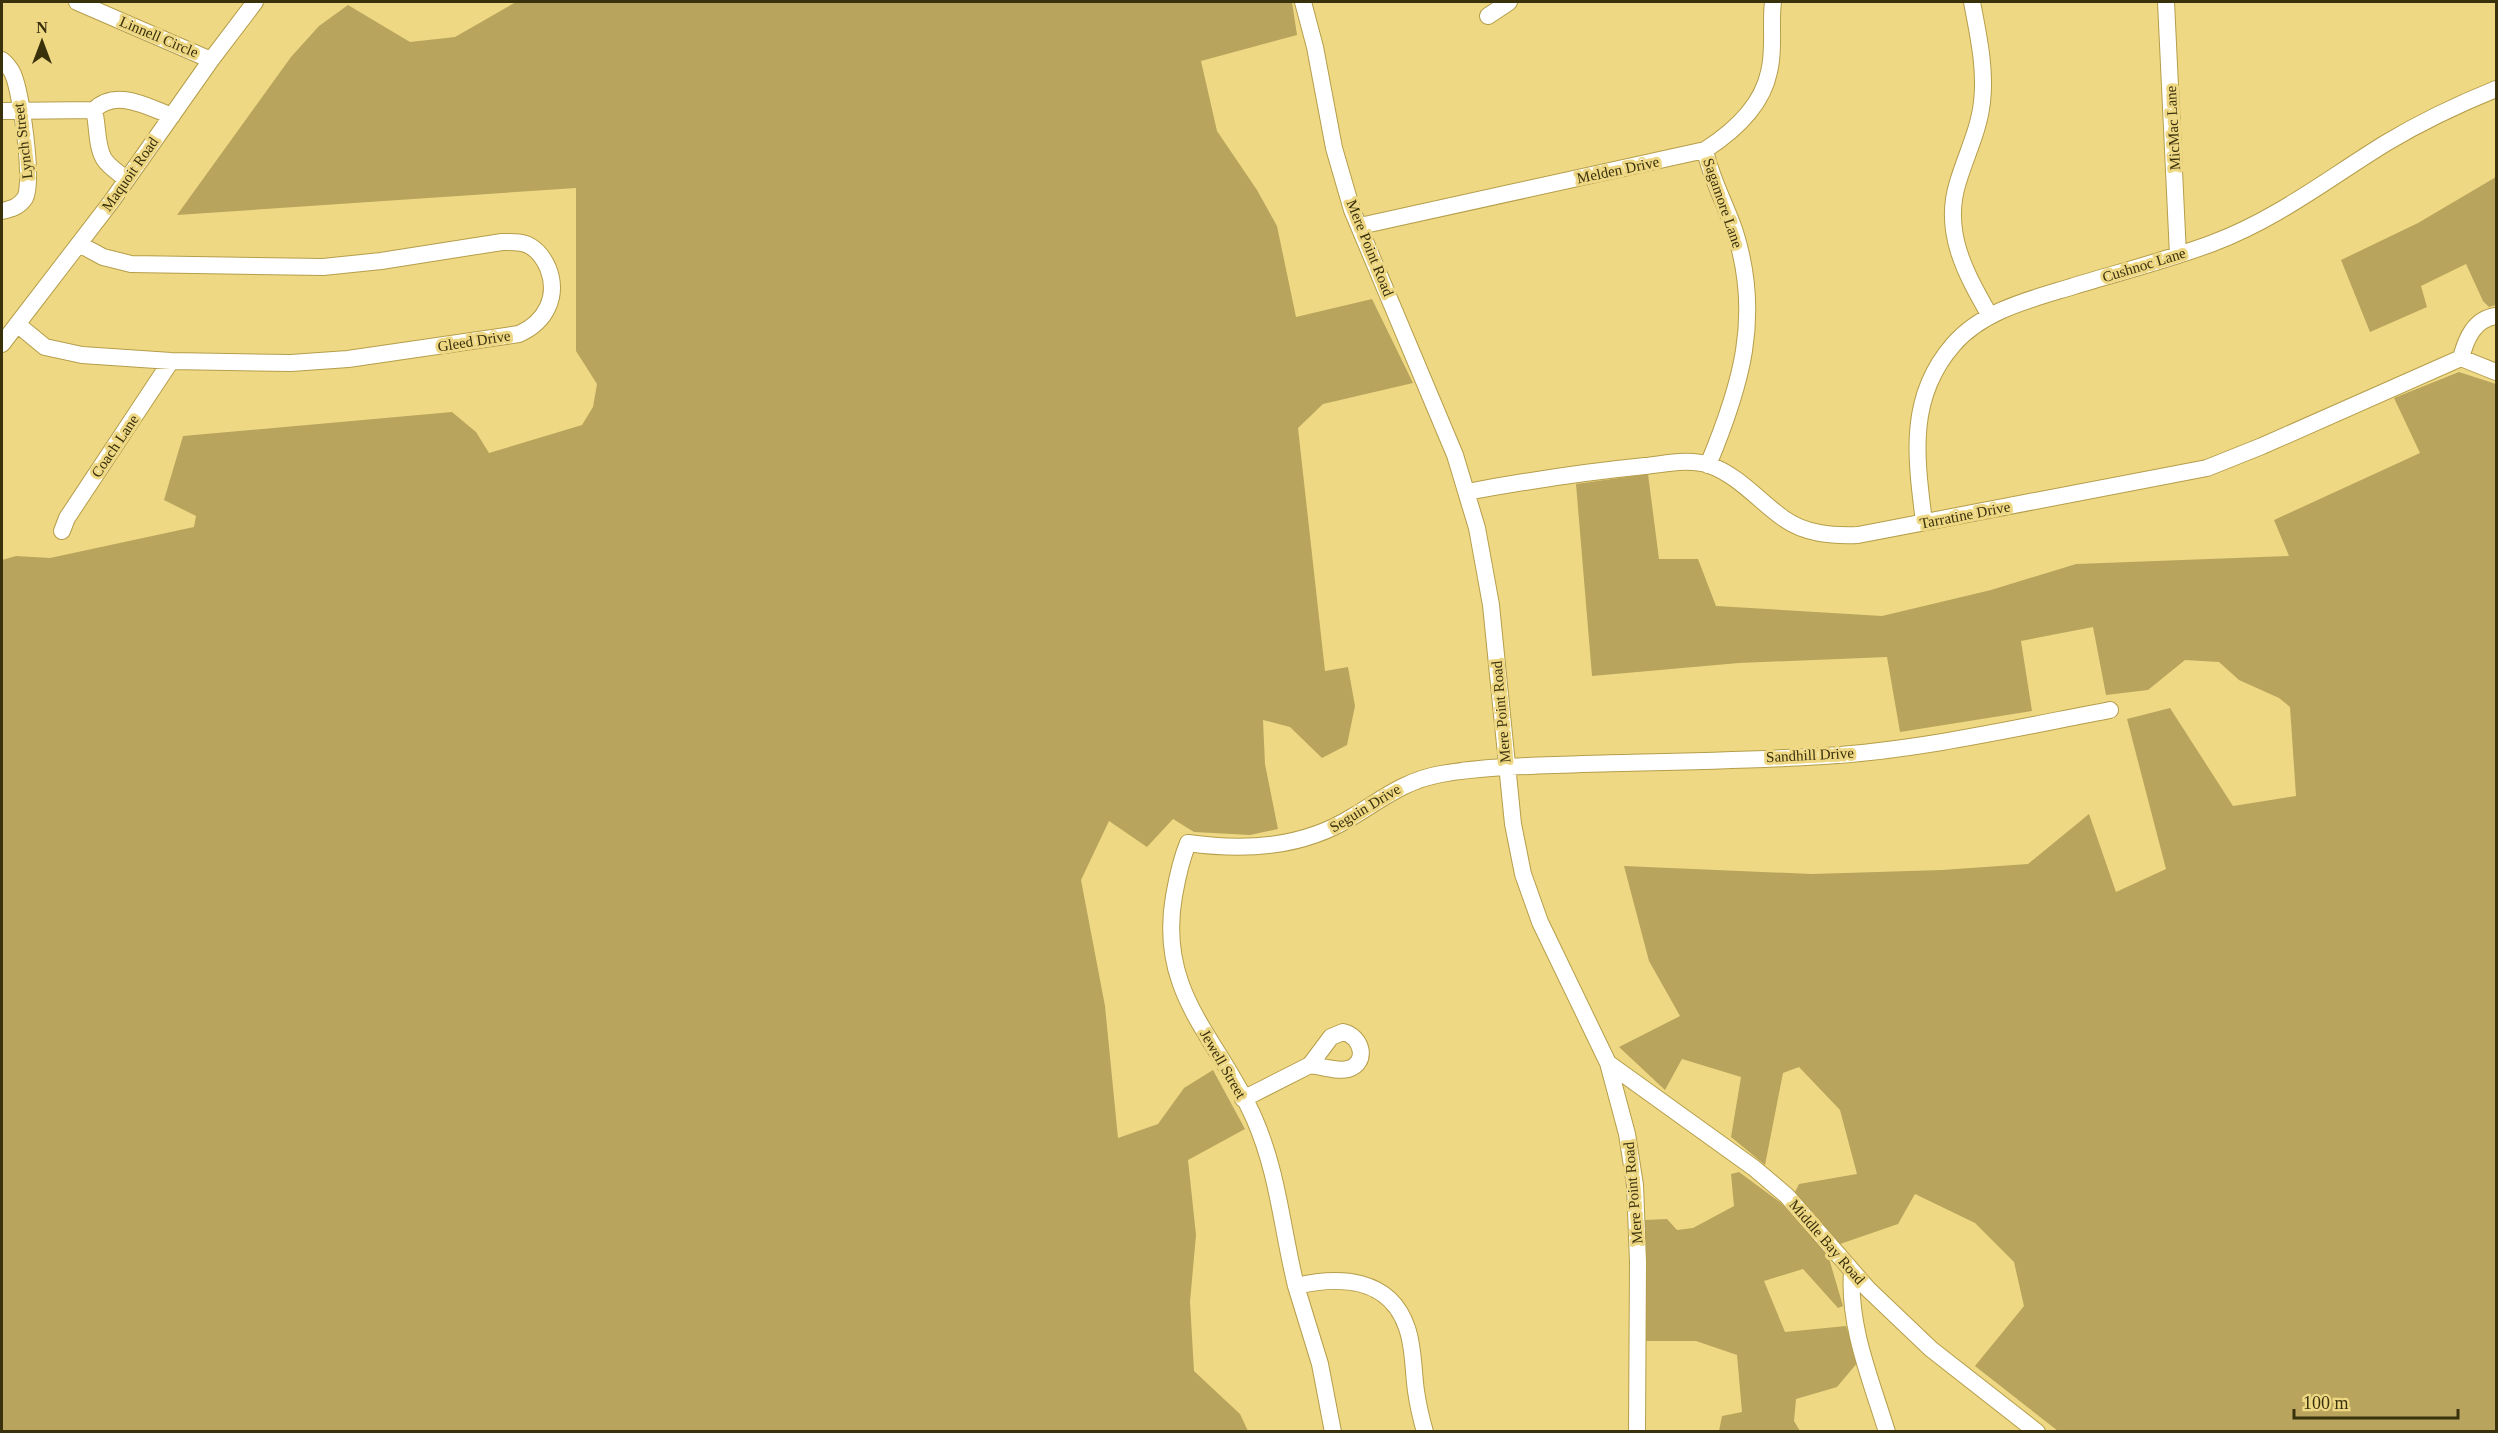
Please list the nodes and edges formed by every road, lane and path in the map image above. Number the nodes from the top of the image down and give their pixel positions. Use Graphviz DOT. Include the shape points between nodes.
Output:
graph roads {
  1 [pos="76,2"];
  2 [pos="255,2"];
  3 [pos="1303,2"];
  4 [pos="1509,2"];
  5 [pos="1773,2"];
  6 [pos="1972,2"];
  7 [pos="2166,2"];
  8 [pos="110,8"];
  9 [pos="1488,16"];
  10 [pos="2,60"];
  11 [pos="211,60"];
  12 [pos="2496,89"];
  13 [pos="94,110"];
  14 [pos="2,111"];
  15 [pos="20,111"];
  16 [pos="172,116"];
  17 [pos="1705,150"];
  18 [pos="126,179"];
  19 [pos="2,211"];
  20 [pos="1360,226"];
  21 [pos="79,244"];
  22 [pos="2178,255"];
  23 [pos="1990,316"];
  24 [pos="2496,316"];
  25 [pos="17,324"];
  26 [pos="2,344"];
  27 [pos="2461,358"];
  28 [pos="171,361"];
  29 [pos="2496,372"];
  30 [pos="1708,465"];
  31 [pos="1467,492"];
  32 [pos="1924,522"];
  33 [pos="62,531"];
  34 [pos="2110,710"];
  35 [pos="1506,767"];
  36 [pos="1188,843"];
  37 [pos="1608,1064"];
  38 [pos="1310,1065"];
  39 [pos="1244,1099"];
  40 [pos="1852,1272"];
  41 [pos="1296,1286"];
  42 [pos="1333,1431"];
  43 [pos="1425,1431"];
  44 [pos="1637,1431"];
  45 [pos="1887,1431"];
  46 [pos="2037,1431"];
  1 -- 8 [label="street, Linnell Circle"];
  2 -- 11 [label="street, Maquoit Road"];
  3 -- 20 [label="street, Mere Point Road" via="1334,148"];
  4 -- 9 [label="street"];
  5 -- 17 [label="street, Melden Drive" via="1769,72 1763,88 1740,122"];
  6 -- 23 [label="street" via="1980,49 1982,100 1957,184 1952,224 1957,250"];
  7 -- 22 [label="street, MicMac Lane"];
  8 -- 11 [label="street, Linnell Circle"];
  10 -- 15 [label="street, Lynch Street" via="14,76"];
  11 -- 16 [label="street, Maquoit Road"];
  12 -- 22 [label="street, Cushnoc Lane" via="2394,138 2256,224"];
  13 -- 15 [label="street"];
  13 -- 16 [label="street" via="107,101 126,99"];
  13 -- 18 [label="street" via="100,151 105,161"];
  14 -- 15 [label="street"];
  15 -- 19 [label="street, Lynch Street" via="28,188 15,208"];
  16 -- 18 [label="street, Maquoit Road"];
  17 -- 20 [label="street, Melden Drive"];
  17 -- 30 [label="street, Sagamore Lane" via="1742,257 1748,310 1737,388"];
  18 -- 21 [label="street, Maquoit Road"];
  20 -- 31 [label="street, Mere Point Road"];
  21 -- 25 [label="street, Maquoit Road"];
  21 -- 28 [label="street, Gleed Drive" via="103,257 131,264 323,267 512,242 538,251 552,282 551,301 543,316 528,330 501,338 310,363"];
  22 -- 23 [label="street, Cushnoc Lane" via="2041,296"];
  23 -- 32 [label="street, Cushnoc Lane" via="1952,346 1938,366 1922,404 1916,439"];
  24 -- 27 [label="street" via="2480,321 2473,329"];
  25 -- 26 [label="street, Maquoit Road"];
  25 -- 28 [label="street, Gleed Drive" via="45,347 63,352"];
  27 -- 29 [label="street"];
  27 -- 32 [label="street, Tarratine Drive" via="2207,468"];
  28 -- 33 [label="street, Coach Lane"];
  30 -- 31 [label="street, Tarratine Drive" via="1684,462 1616,469"];
  30 -- 32 [label="street, Tarratine Drive" via="1736,480 1784,520 1820,534 1858,535"];
  31 -- 35 [label="street, Mere Point Road" via="1487,579"];
  34 -- 35 [label="street, Sandhill Drive" via="1895,748 1826,756"];
  35 -- 36 [label="street, Seguin Drive" via="1423,777 1387,794 1336,827 1291,842 1243,848"];
  35 -- 37 [label="street, Mere Point Road" via="1517,849 1531,898"];
  36 -- 39 [label="street, Jewell Street" via="1170,917 1174,969 1194,1014"];
  37 -- 40 [label="street, Middle Bay Road" via="1754,1168 1786,1196"];
  37 -- 44 [label="street, Mere Point Road" via="1627,1134 1635,1185"];
  38 -- 39 [label="street"];
  39 -- 41 [label="street, Jewell Street" via="1275,1177"];
  40 -- 45 [label="street" via="1856,1328"];
  40 -- 46 [label="street, Middle Bay Road" via="1931,1349"];
  41 -- 42 [label="street, Jewell Street" via="1320,1364"];
  41 -- 43 [label="street" via="1329,1279 1347,1280 1374,1289 1397,1309 1408,1329"];
}
